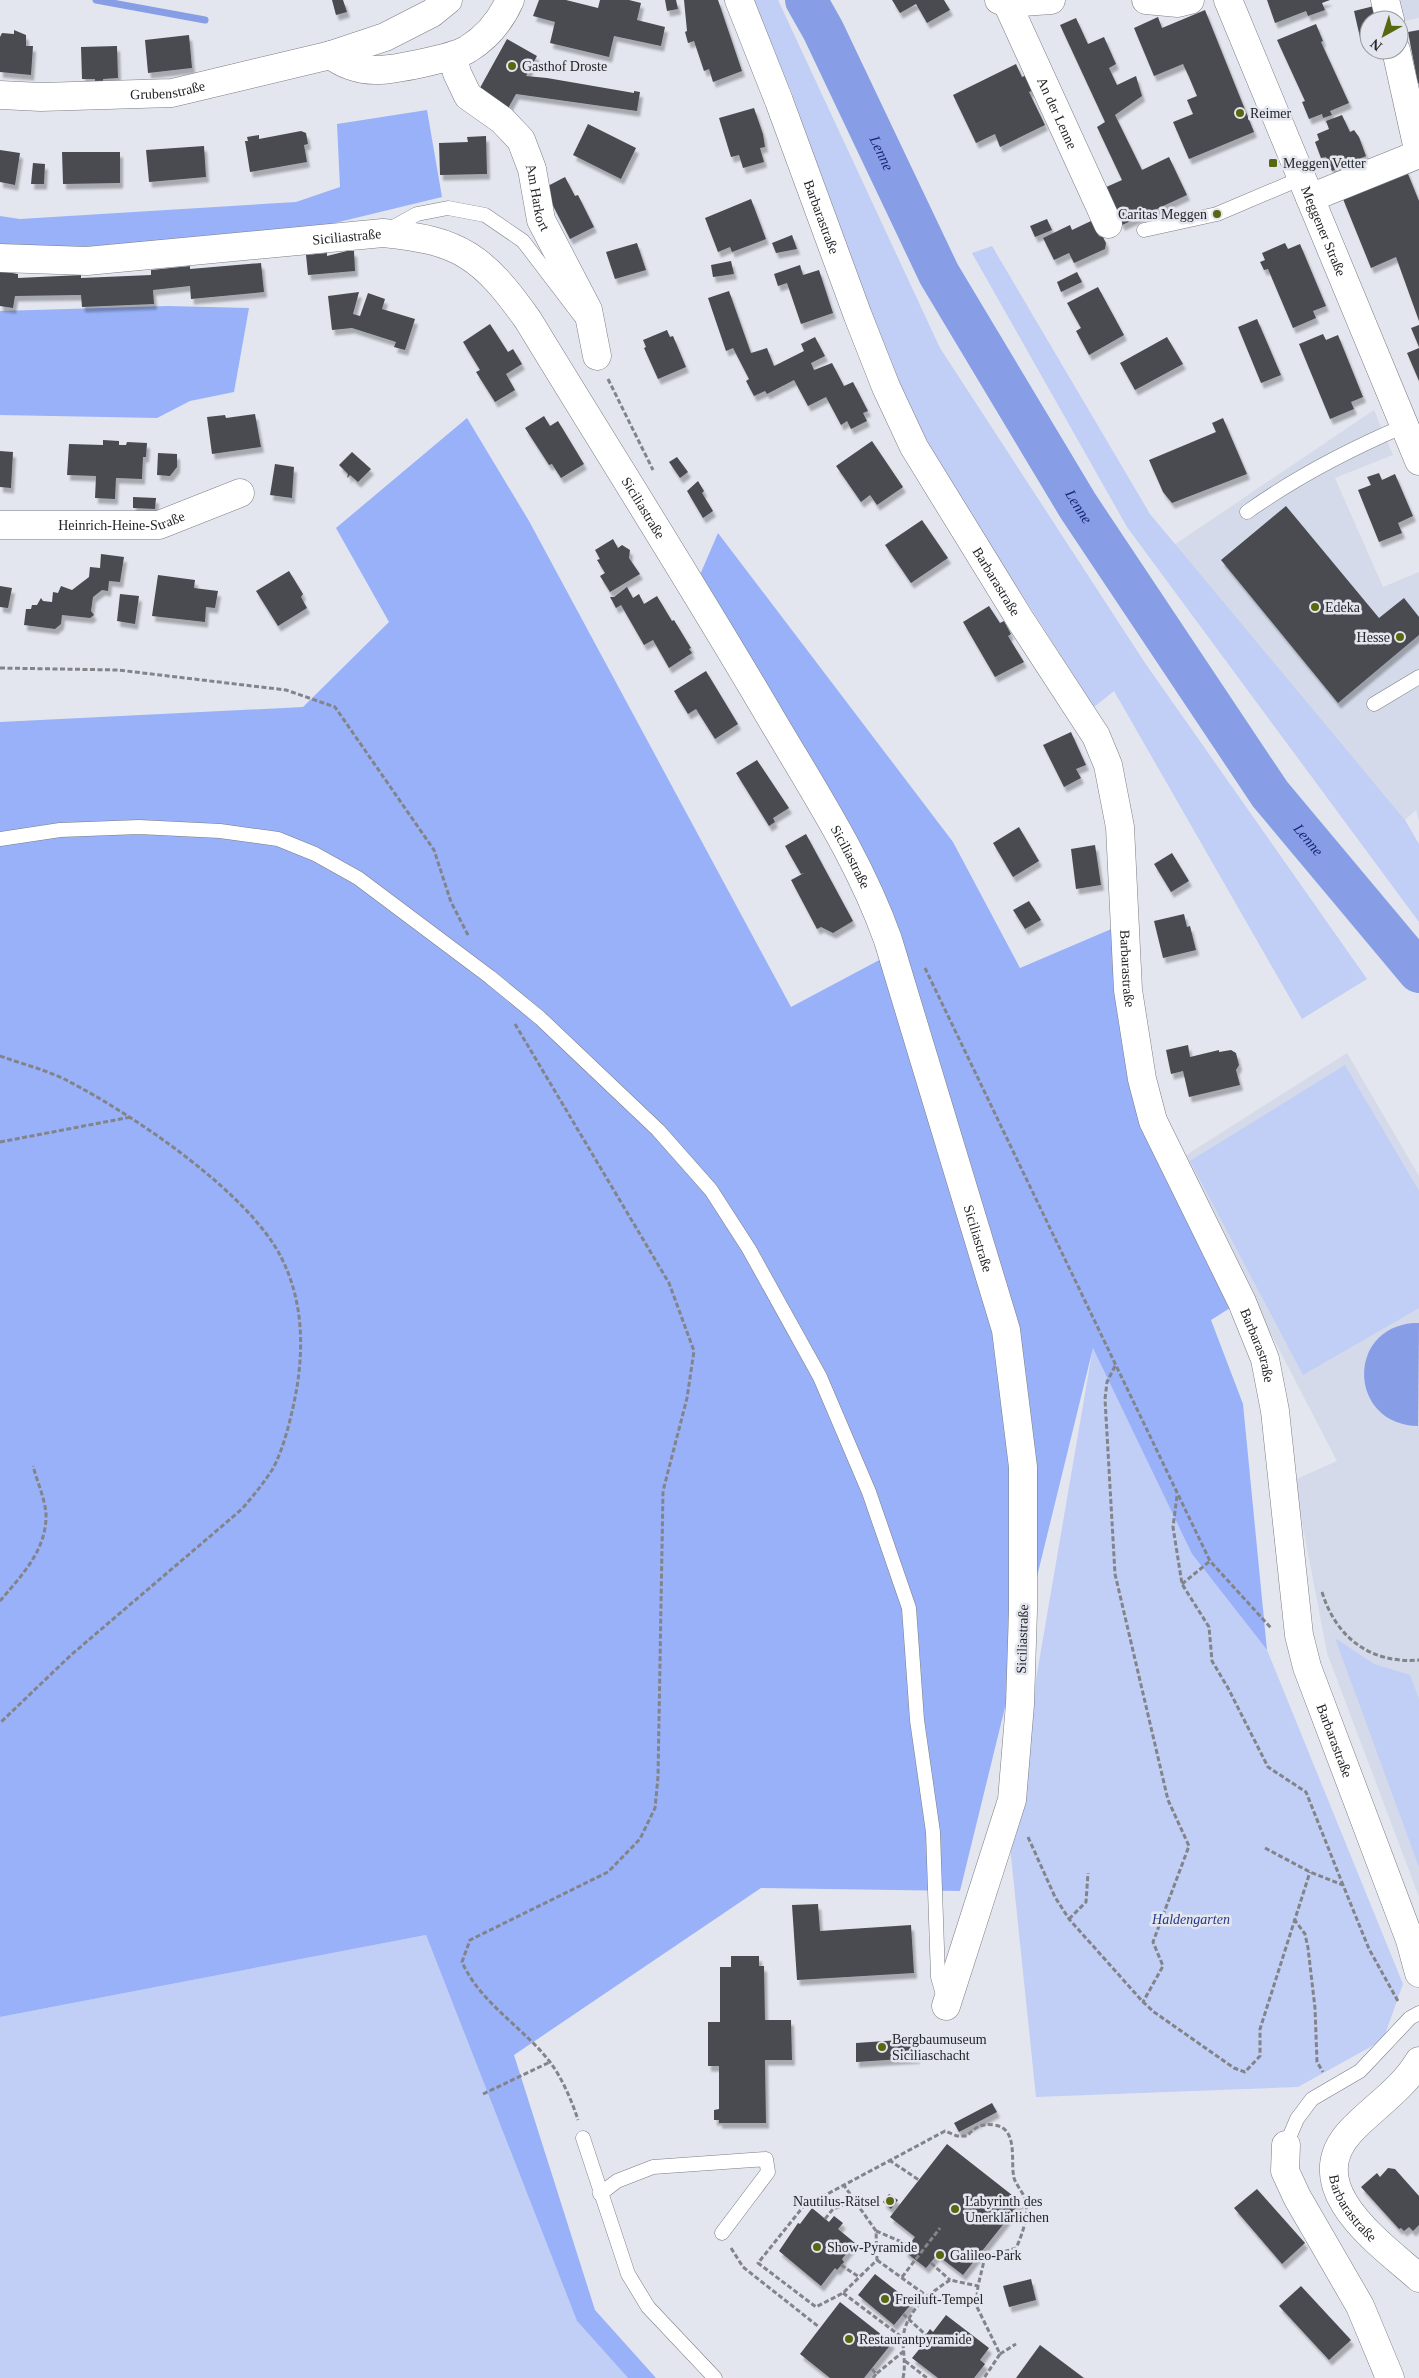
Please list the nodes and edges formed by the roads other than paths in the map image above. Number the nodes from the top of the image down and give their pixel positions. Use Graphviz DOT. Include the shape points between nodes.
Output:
graph roads {
  1 [pos="448,0"];
  2 [pos="510,0"];
  3 [pos="740,0"];
  4 [pos="1051,0"];
  5 [pos="1146,0"];
  6 [pos="1190,0"];
  7 [pos="1228,0"];
  8 [pos="1003,2"];
  9 [pos="331,55"];
  10 [pos="453,57"];
  11 [pos="1398,60"];
  12 [pos="0,95"];
  13 [pos="1419,154"];
  14 [pos="1306,188"];
  15 [pos="1108,224"];
  16 [pos="1144,230"];
  17 [pos="383,233"];
  18 [pos="0,258"];
  19 [pos="595,344"];
  20 [pos="1404,426"];
  21 [pos="1419,461"];
  22 [pos="240,493"];
  23 [pos="1247,512"];
  24 [pos="0,525"];
  25 [pos="1419,677"];
  26 [pos="1374,704"];
  27 [pos="0,839"];
  28 [pos="1419,1973"];
  29 [pos="946,2006"];
  30 [pos="1414,2015"];
  31 [pos="1419,2061"];
  32 [pos="583,2138"];
  33 [pos="1286,2145"];
  34 [pos="600,2194"];
  35 [pos="722,2233"];
  36 [pos="1419,2278"];
  37 [pos="715,2378"];
  38 [pos="1390,2378"];
  1 -- 9 [label="street, Grubenstraße" via="432,13 385,37"];
  2 -- 10 [label="street" via="479,42"];
  3 -- 28 [label="street, Barbarastraße" via="858,316 914,447 1096,736 1108,765 1120,827 1128,990 1142,1079 1153,1121 1242,1302 1265,1359 1276,1420 1298,1635 1307,1667 1410,1940"];
  4 -- 8 [label="street"];
  5 -- 6 [label="street" via="1178,4"];
  7 -- 14 [label="street, Meggener Straße"];
  8 -- 15 [label="street, An der Lenne"];
  9 -- 10 [label="street" via="342,63 374,70"];
  9 -- 12 [label="street, Grubenstraße" via="172,93"];
  10 -- 19 [label="street, Am Harkort" via="468,96 502,120 521,140 532,169 541,220 588,310"];
  11 -- 13 [label="street"];
  13 -- 14 [label="street"];
  14 -- 16 [label="lane" via="1217,214"];
  14 -- 20 [label="street, Meggener Straße"];
  17 -- 18 [label="street, Siciliastraße" via="86,261"];
  17 -- 19 [label="lane" via="418,214 448,208 485,215 523,241"];
  17 -- 29 [label="street, Siciliastraße" via="444,244 470,257 504,287 533,328 753,687 854,859 888,940 1006,1330 1023,1466 1020,1704 1012,1800"];
  20 -- 21 [label="street, Meggener Straße"];
  20 -- 23 [label="lane" via="1361,444 1285,485"];
  22 -- 24 [label="street, Heinrich-Heine-Straße" via="159,524"];
  25 -- 26 [label="lane"];
  27 -- 29 [label="lane" via="60,830 139,827 220,831 278,839 314,854 358,878 540,1018 658,1130 710,1190 749,1250 820,1377 870,1492 909,1608 916,1720 933,1832 938,1977"];
  30 -- 33 [label="lane" via="1360,2070 1312,2099 1297,2119"];
  31 -- 36 [label="street, Barbarastraße" via="1399,2086 1350,2133 1337,2149 1332,2164 1333,2178 1345,2205 1368,2232"];
  32 -- 34 [label="lane"];
  33 -- 38 [label="street" via="1285,2171 1360,2306"];
  34 -- 35 [label="lane" via="617,2181 653,2167 766,2159 768,2172"];
  34 -- 37 [label="lane" via="628,2274 648,2307"];
}
